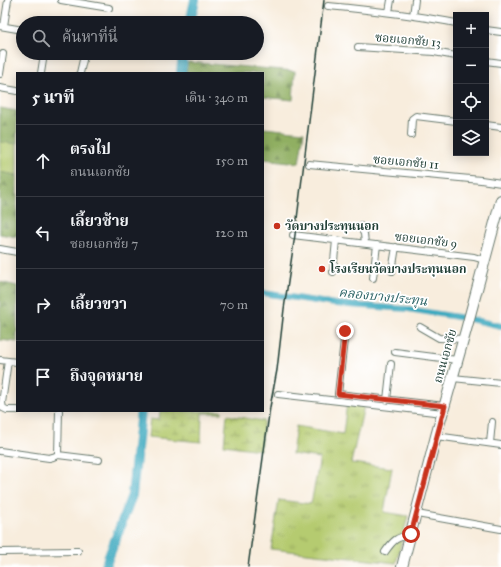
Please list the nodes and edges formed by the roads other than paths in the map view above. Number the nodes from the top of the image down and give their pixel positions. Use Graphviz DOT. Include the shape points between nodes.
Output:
graph roads {
  1 [pos="8,0"];
  2 [pos="61,0"];
  3 [pos="391,0"];
  4 [pos="415,0"];
  5 [pos="328,6"];
  6 [pos="109,8"];
  7 [pos="389,12"];
  8 [pos="413,16"];
  9 [pos="453,23"];
  10 [pos="2,26"];
  11 [pos="16,29"];
  12 [pos="489,30"];
  13 [pos="501,32"];
  14 [pos="358,47"];
  15 [pos="3,54"];
  16 [pos="453,55"];
  17 [pos="43,60"];
  18 [pos="83,60"];
  19 [pos="489,61"];
  20 [pos="501,63"];
  21 [pos="41,72"];
  22 [pos="80,72"];
  23 [pos="0,74"];
  24 [pos="0,88"];
  25 [pos="16,91"];
  26 [pos="453,121"];
  27 [pos="489,126"];
  28 [pos="501,128"];
  29 [pos="411,135"];
  30 [pos="308,164"];
  31 [pos="501,183"];
  32 [pos="501,200"];
  33 [pos="499,214"];
  34 [pos="360,226"];
  35 [pos="293,235"];
  36 [pos="336,240"];
  37 [pos="365,243"];
  38 [pos="377,245"];
  39 [pos="396,247"];
  40 [pos="0,249"];
  41 [pos="16,252"];
  42 [pos="484,260"];
  43 [pos="392,271"];
  44 [pos="333,272"];
  45 [pos="373,278"];
  46 [pos="420,327"];
  47 [pos="345,331"];
  48 [pos="465,334"];
  49 [pos="395,352"];
  50 [pos="0,360"];
  51 [pos="457,360"];
  52 [pos="8,361"];
  53 [pos="16,362"];
  54 [pos="391,364"];
  55 [pos="452,378"];
  56 [pos="501,383"];
  57 [pos="278,394"];
  58 [pos="387,400"];
  59 [pos="444,409"];
  60 [pos="16,410"];
  61 [pos="59,412"];
  62 [pos="492,422"];
  63 [pos="436,436"];
  64 [pos="490,443"];
  65 [pos="501,445"];
  66 [pos="0,451"];
  67 [pos="58,455"];
  68 [pos="99,460"];
  69 [pos="416,514"];
  70 [pos="501,529"];
  71 [pos="411,534"];
  72 [pos="78,551"];
  73 [pos="0,552"];
  74 [pos="384,552"];
  75 [pos="402,567"];
  1 -- 10 [label="street"];
  2 -- 6 [label="street"];
  3 -- 7 [label="street"];
  4 -- 8 [label="street"];
  5 -- 7 [label="street"];
  7 -- 8 [label="street"];
  8 -- 9 [label="street"];
  10 -- 11 [label="street"];
  12 -- 13 [label="street"];
  14 -- 16 [label="street, ซอยเอกชัย 13"];
  15 -- 23 [label="street"];
  17 -- 21 [label="street"];
  18 -- 22 [label="street"];
  19 -- 20 [label="street"];
  24 -- 25 [label="street"];
  26 -- 29 [label="street" via="416,116 412,118"];
  27 -- 28 [label="street"];
  30 -- 31 [label="street, ซอยเอกชัย 11"];
  32 -- 33 [label="main road, ถนนเอกชัย"];
  33 -- 42 [label="main road, ถนนเอกชัย"];
  34 -- 37 [label="street"];
  35 -- 36 [label="street, ซอยเอกชัย 9"];
  36 -- 37 [label="street, ซอยเอกชัย 9"];
  36 -- 44 [label="street"];
  37 -- 38 [label="street, ซอยเอกชัย 9"];
  38 -- 39 [label="street, ซอยเอกชัย 9"];
  38 -- 45 [label="street"];
  39 -- 42 [label="street, ซอยเอกชัย 9"];
  39 -- 43 [label="street"];
  40 -- 41 [label="street"];
  42 -- 48 [label="main road, ถนนเอกชัย"];
  46 -- 48 [label="street" via="438,338"];
  47 -- 58 [label="street" via="338,394"];
  48 -- 51 [label="main road, ถนนเอกชัย"];
  49 -- 51 [label="street"];
  50 -- 52 [label="street"];
  51 -- 55 [label="main road, ถนนเอกชัย"];
  52 -- 53 [label="street"];
  52 -- 60 [label="street" via="2,403 3,408"];
  54 -- 58 [label="street"];
  55 -- 56 [label="street"];
  55 -- 59 [label="main road, ถนนเอกชัย"];
  57 -- 59 [label="street"];
  58 -- 59 [label="street"];
  59 -- 63 [label="main road, ถนนเอกชัย"];
  61 -- 67 [label="street"];
  62 -- 64 [label="street"];
  63 -- 64 [label="street"];
  63 -- 69 [label="main road, ถนนเอกชัย"];
  64 -- 65 [label="street"];
  66 -- 67 [label="street" via="50,458"];
  67 -- 68 [label="street"];
  69 -- 70 [label="street"];
  69 -- 71 [label="main road, ถนนเอกชัย"];
  71 -- 74 [label="street" via="399,537"];
  71 -- 75 [label="main road, ถนนเอกชัย"];
  72 -- 73 [label="street"];
}
